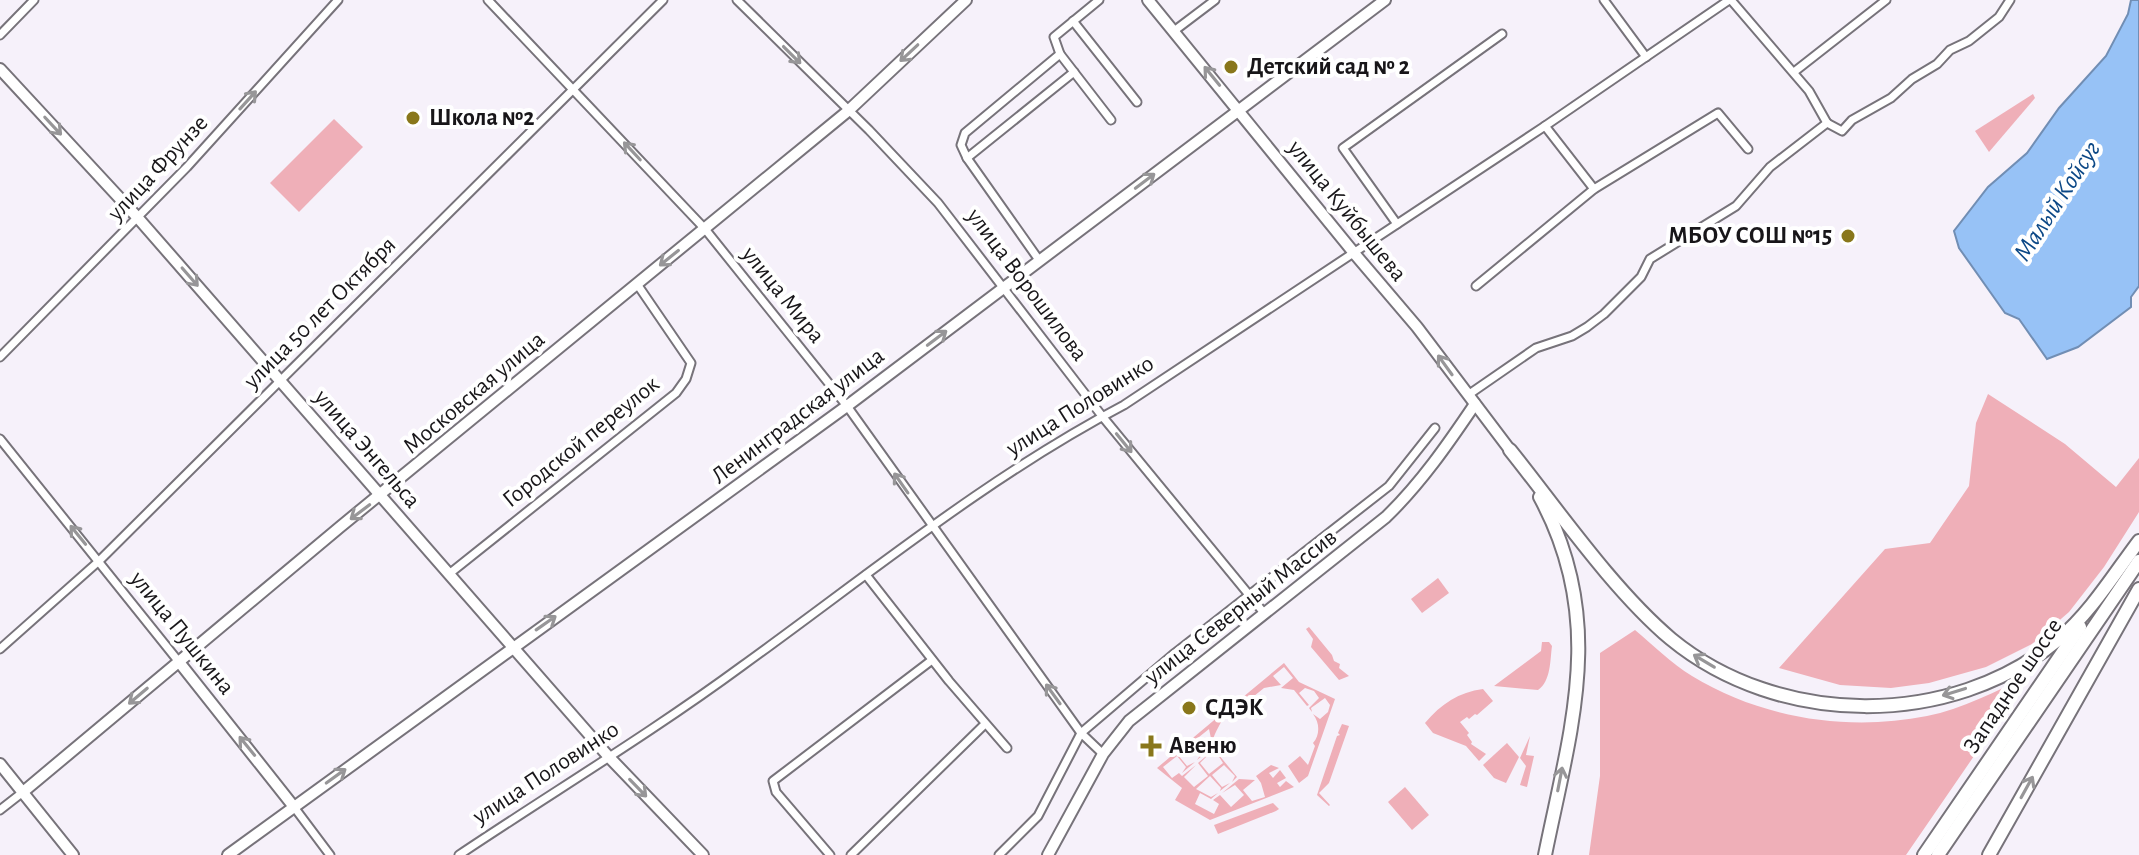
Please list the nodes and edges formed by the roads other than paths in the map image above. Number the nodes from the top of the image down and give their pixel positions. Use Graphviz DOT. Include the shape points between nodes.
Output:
graph roads {
  1 [pos="34,0"];
  2 [pos="338,0"];
  3 [pos="488,0"];
  4 [pos="663,0"];
  5 [pos="737,0"];
  6 [pos="966,0"];
  7 [pos="1099,0"];
  8 [pos="1148,0"];
  9 [pos="1215,0"];
  10 [pos="1385,0"];
  11 [pos="1604,0"];
  12 [pos="1730,0"];
  13 [pos="1886,0"];
  14 [pos="2010,0"];
  15 [pos="1073,21"];
  16 [pos="1174,31"];
  17 [pos="1502,34"];
  18 [pos="0,35"];
  19 [pos="1060,54"];
  20 [pos="1646,57"];
  21 [pos="0,69"];
  22 [pos="1074,72"];
  23 [pos="1794,72"];
  24 [pos="575,90"];
  25 [pos="1137,102"];
  26 [pos="1240,110"];
  27 [pos="848,111"];
  28 [pos="1111,120"];
  29 [pos="1827,123"];
  30 [pos="1545,126"];
  31 [pos="1748,149"];
  32 [pos="967,158"];
  33 [pos="1594,189"];
  34 [pos="138,218"];
  35 [pos="1397,224"];
  36 [pos="705,229"];
  37 [pos="1354,253"];
  38 [pos="1039,260"];
  39 [pos="637,284"];
  40 [pos="1476,286"];
  41 [pos="1002,288"];
  42 [pos="0,357"];
  43 [pos="280,380"];
  44 [pos="1472,399"];
  45 [pos="847,406"];
  46 [pos="1102,416"];
  47 [pos="1435,428"];
  48 [pos="0,439"];
  49 [pos="1510,450"];
  50 [pos="381,496"];
  51 [pos="932,526"];
  52 [pos="2139,541"];
  53 [pos="99,561"];
  54 [pos="2139,561"];
  55 [pos="449,574"];
  56 [pos="866,575"];
  57 [pos="2139,589"];
  58 [pos="1249,596"];
  59 [pos="1264,613"];
  60 [pos="512,647"];
  61 [pos="0,649"];
  62 [pos="932,660"];
  63 [pos="179,662"];
  64 [pos="985,724"];
  65 [pos="1081,733"];
  66 [pos="1007,748"];
  67 [pos="1103,754"];
  68 [pos="608,756"];
  69 [pos="0,764"];
  70 [pos="23,792"];
  71 [pos="294,807"];
  72 [pos="0,810"];
  73 [pos="73,855"];
  74 [pos="228,855"];
  75 [pos="330,855"];
  76 [pos="459,855"];
  77 [pos="703,855"];
  78 [pos="830,855"];
  79 [pos="851,855"];
  80 [pos="999,855"];
  81 [pos="1048,855"];
  82 [pos="1545,855"];
  83 [pos="1924,855"];
  84 [pos="1938,855"];
  85 [pos="1989,855"];
  1 -- 18 [label="street"];
  34 -- 2 [label="street, улица Фрунзе, one-way"];
  3 -- 24 [label="street, улица Мира"];
  4 -- 24 [label="street, улица 50 лет Октября"];
  5 -- 27 [label="street, улица Ворошилова, one-way"];
  6 -- 27 [label="street, Московская улица, one-way"];
  7 -- 15 [label="street"];
  8 -- 16 [label="street, улица Куйбышева"];
  9 -- 16 [label="street"];
  10 -- 26 [label="street, Ленинградская улица"];
  11 -- 20 [label="street"];
  12 -- 20 [label="street, улица Половинко"];
  12 -- 23 [label="street"];
  13 -- 23 [label="street"];
  14 -- 29 [label="street" via="1999,17 1969,41 1842,131"];
  15 -- 19 [label="street" via="1054,37"];
  15 -- 25 [label="street"];
  26 -- 16 [label="street, улица Куйбышева, one-way"];
  17 -- 35 [label="street" via="1343,148"];
  19 -- 22 [label="street"];
  19 -- 32 [label="street" via="965,133 961,145"];
  20 -- 30 [label="street, улица Половинко"];
  21 -- 34 [label="street, улица Энгельса, one-way"];
  22 -- 28 [label="street"];
  22 -- 32 [label="street"];
  23 -- 29 [label="street"];
  36 -- 24 [label="street, улица Мира, one-way"];
  24 -- 43 [label="street, улица 50 лет Октября"];
  26 -- 37 [label="street, улица Куйбышева"];
  38 -- 26 [label="street, Ленинградская улица, one-way"];
  27 -- 36 [label="street, Московская улица"];
  27 -- 41 [label="street, улица Ворошилова" via="938,203"];
  29 -- 44 [label="street" via="1770,167 1736,206 1650,259 1641,277 1587,327 1536,348"];
  30 -- 33 [label="street"];
  30 -- 35 [label="street, улица Половинко"];
  31 -- 33 [label="street" via="1718,113"];
  32 -- 38 [label="street"];
  33 -- 40 [label="street"];
  34 -- 42 [label="street, улица Фрунзе"];
  34 -- 43 [label="street, улица Энгельса, one-way"];
  35 -- 37 [label="street, улица Половинко"];
  36 -- 39 [label="street, Московская улица, one-way"];
  36 -- 45 [label="street, улица Мира"];
  44 -- 37 [label="street, улица Куйбышева, one-way"];
  37 -- 46 [label="street, улица Половинко"];
  38 -- 41 [label="street, Ленинградская улица"];
  39 -- 50 [label="street, Московская улица"];
  39 -- 55 [label="street, Городской переулок" via="691,363 686,379 676,393"];
  45 -- 41 [label="street, Ленинградская улица, one-way"];
  41 -- 46 [label="street, улица Ворошилова"];
  43 -- 50 [label="street, улица Энгельса"];
  43 -- 53 [label="street, улица 50 лет Октября"];
  44 -- 49 [label="street, улица Куйбышева"];
  44 -- 59 [label="street, улица Северный Массив" via="1446,447 1404,500"];
  51 -- 45 [label="street, улица Мира, one-way"];
  60 -- 45 [label="street, Ленинградская улица, one-way"];
  46 -- 51 [label="street, улица Половинко"];
  46 -- 58 [label="street, улица Ворошилова, one-way"];
  47 -- 58 [label="street" via="1389,486"];
  53 -- 48 [label="street, улица Пушкина, one-way"];
  52 -- 49 [label="highway, one-way" via="2074,625 2014,668 1960,691 1911,703 1805,702 1730,677 1670,638 1623,590"];
  82 -- 49 [label="highway, one-way" via="1577,691 1577,605 1556,529"];
  50 -- 55 [label="street, улица Энгельса"];
  50 -- 63 [label="street, Московская улица, one-way"];
  51 -- 56 [label="street, улица Половинко"];
  65 -- 51 [label="street, улица Мира, one-way"];
  52 -- 83 [label="highway, Западное шоссе"];
  53 -- 61 [label="street, улица 50 лет Октября"];
  53 -- 63 [label="street, улица Пушкина"];
  54 -- 84 [label="highway"];
  55 -- 60 [label="street, улица Энгельса"];
  56 -- 62 [label="street"];
  56 -- 68 [label="street, улица Половинко"];
  85 -- 57 [label="highway, one-way"];
  58 -- 59 [label="street, улица Ворошилова"];
  58 -- 65 [label="street"];
  59 -- 67 [label="street, улица Северный Массив" via="1129,721"];
  60 -- 68 [label="street, улица Энгельса"];
  71 -- 60 [label="street, Ленинградская улица, one-way"];
  62 -- 64 [label="street"];
  62 -- 78 [label="street" via="773,781 776,792"];
  63 -- 70 [label="street, Московская улица, one-way"];
  71 -- 63 [label="street, улица Пушкина, one-way"];
  64 -- 66 [label="street"];
  64 -- 79 [label="street"];
  65 -- 67 [label="street, улица Мира"];
  65 -- 80 [label="street" via="1038,816"];
  67 -- 81 [label="street, улица Северный Массив"];
  68 -- 76 [label="street, улица Половинко"];
  68 -- 77 [label="street, улица Энгельса, one-way"];
  69 -- 70 [label="street"];
  70 -- 72 [label="street, Московская улица"];
  70 -- 73 [label="street"];
  71 -- 74 [label="street, Ленинградская улица"];
  71 -- 75 [label="street, улица Пушкина"];
}
